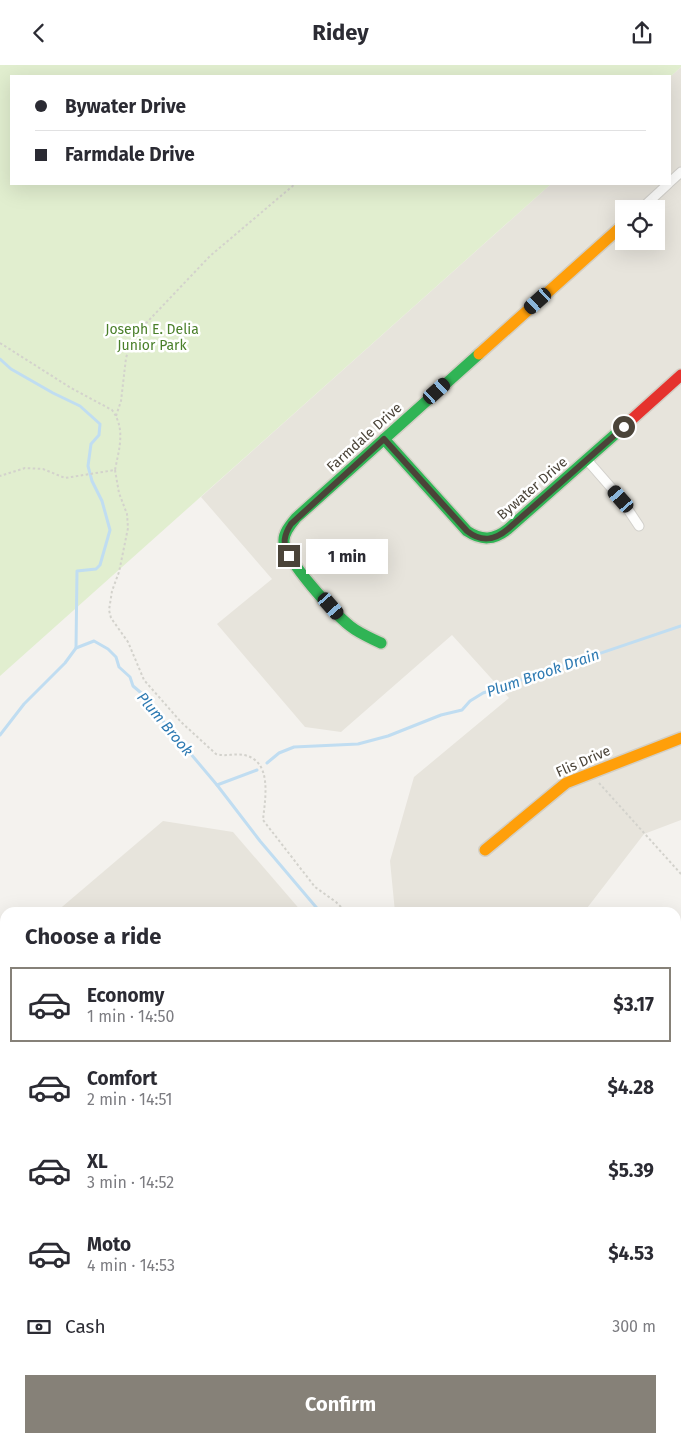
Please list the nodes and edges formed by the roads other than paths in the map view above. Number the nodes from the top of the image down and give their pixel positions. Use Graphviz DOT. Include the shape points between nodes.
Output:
graph roads {
  1 [pos="681,173"];
  2 [pos="671,181"];
  3 [pos="667,185"];
  4 [pos="650,200"];
  5 [pos="615,232"];
  6 [pos="681,375"];
  7 [pos="384,439"];
  8 [pos="587,460"];
  9 [pos="639,526"];
  10 [pos="381,643"];
  11 [pos="681,738"];
  12 [pos="485,850"];
  1 -- 2 [label="street"];
  3 -- 4 [label="street"];
  5 -- 7 [label="street, Farmdale Drive"];
  6 -- 8 [label="street, Bywater Drive"];
  7 -- 8 [label="street, Bywater Drive" via="467,531 486,540 501,535"];
  7 -- 10 [label="street, Farmdale Drive" via="296,518 284,541 289,556 343,620"];
  8 -- 9 [label="street" via="621,499"];
  11 -- 12 [label="street, Flis Drive" via="556,789"];
}
